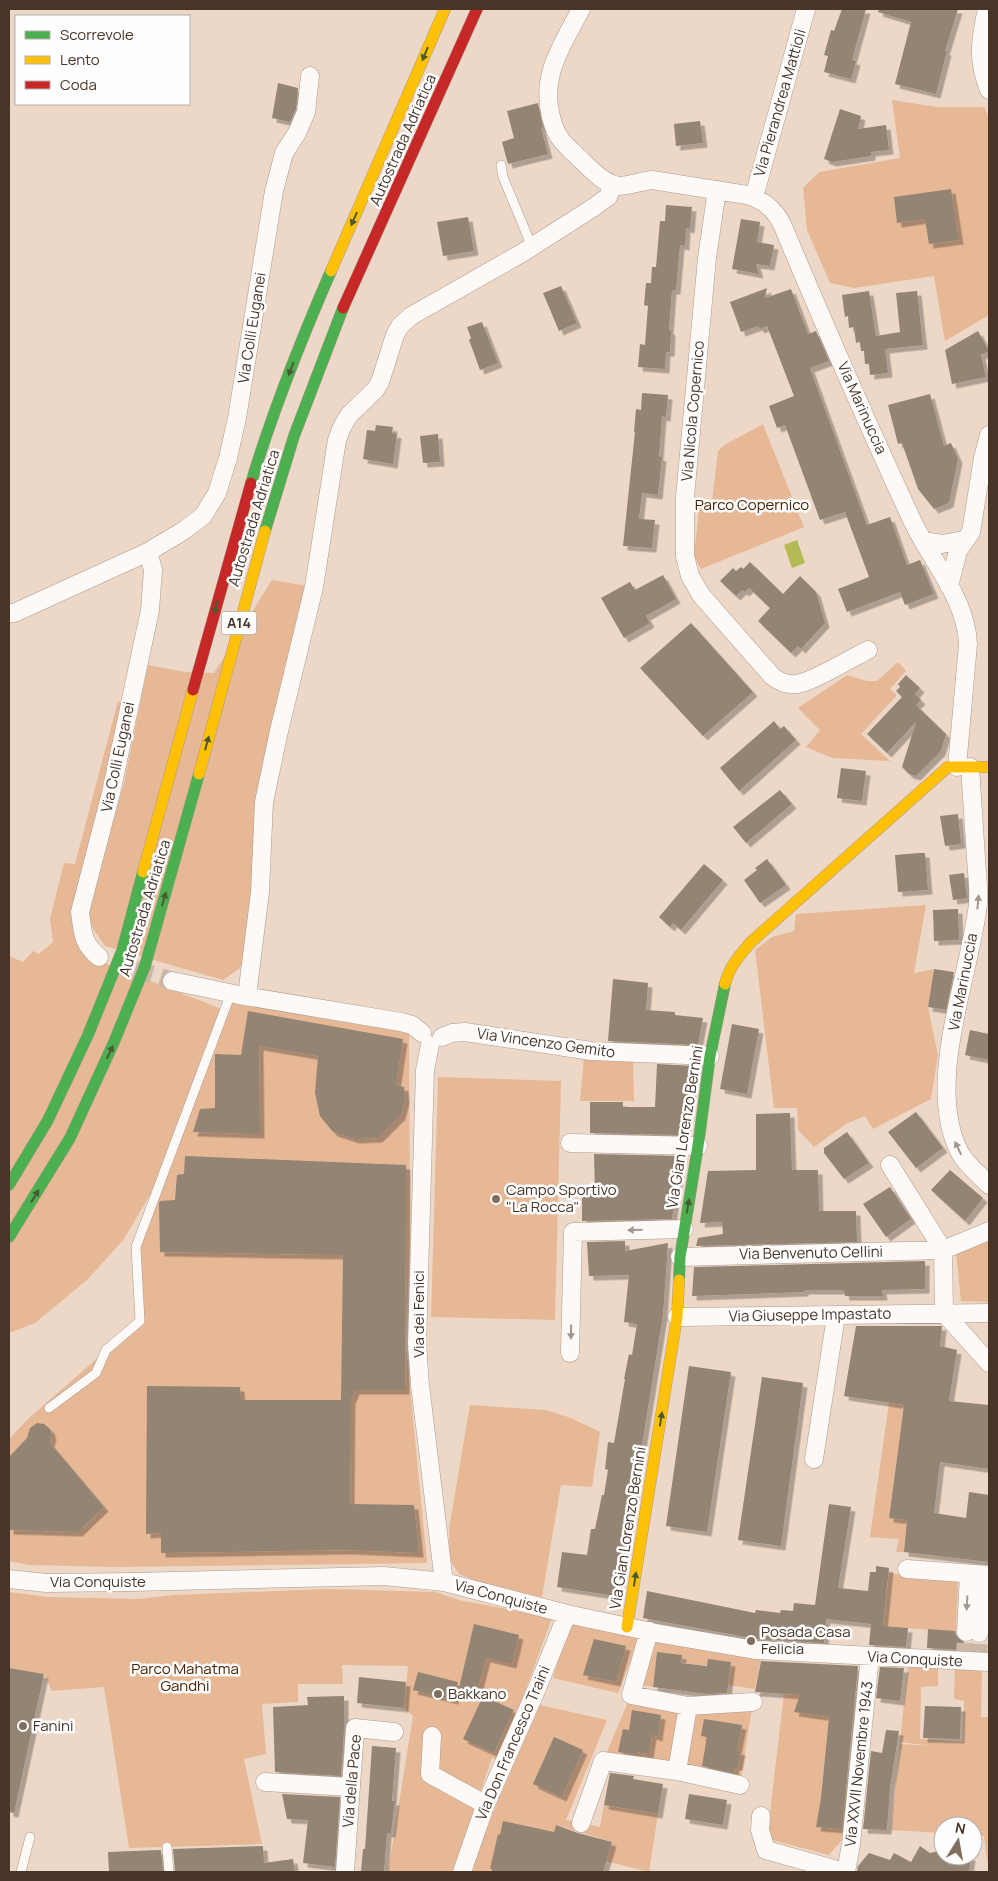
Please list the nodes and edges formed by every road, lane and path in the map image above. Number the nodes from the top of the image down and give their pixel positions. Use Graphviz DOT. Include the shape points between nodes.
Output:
graph roads {
  1 [pos="444,9"];
  2 [pos="477,9"];
  3 [pos="581,9"];
  4 [pos="806,9"];
  5 [pos="988,9"];
  6 [pos="310,76"];
  7 [pos="989,90"];
  8 [pos="501,165"];
  9 [pos="613,184"];
  10 [pos="717,190"];
  11 [pos="754,197"];
  12 [pos="532,247"];
  13 [pos="989,435"];
  14 [pos="964,540"];
  15 [pos="923,542"];
  16 [pos="148,552"];
  17 [pos="949,586"];
  18 [pos="9,613"];
  19 [pos="868,650"];
  20 [pos="963,767"];
  21 [pos="989,767"];
  22 [pos="99,957"];
  23 [pos="172,981"];
  24 [pos="239,995"];
  25 [pos="431,1038"];
  26 [pos="710,1056"];
  27 [pos="570,1143"];
  28 [pos="698,1146"];
  29 [pos="890,1165"];
  30 [pos="989,1184"];
  31 [pos="9,1185"];
  32 [pos="684,1229"];
  33 [pos="989,1231"];
  34 [pos="9,1237"];
  35 [pos="943,1250"];
  36 [pos="680,1257"];
  37 [pos="944,1313"];
  38 [pos="989,1313"];
  39 [pos="836,1316"];
  40 [pos="677,1317"];
  41 [pos="570,1353"];
  42 [pos="989,1363"];
  43 [pos="49,1408"];
  44 [pos="814,1459"];
  45 [pos="907,1569"];
  46 [pos="980,1575"];
  47 [pos="9,1579"];
  48 [pos="444,1582"];
  49 [pos="567,1614"];
  50 [pos="627,1627"];
  51 [pos="649,1631"];
  52 [pos="972,1633"];
  53 [pos="870,1656"];
  54 [pos="989,1662"];
  55 [pos="753,1702"];
  56 [pos="688,1706"];
  57 [pos="394,1732"];
  58 [pos="432,1736"];
  59 [pos="676,1771"];
  60 [pos="265,1782"];
  61 [pos="740,1785"];
  62 [pos="351,1787"];
  63 [pos="485,1806"];
  64 [pos="762,1816"];
  65 [pos="581,1823"];
  66 [pos="30,1837"];
  67 [pos="167,1847"];
  68 [pos="22,1872"];
  69 [pos="169,1872"];
  70 [pos="345,1872"];
  71 [pos="462,1872"];
  72 [pos="845,1872"];
  1 -- 31 [label="main road, Autostrada Adriatica / A14, one-way" via="314,309 266,433 122,951 88,1035 48,1120"];
  34 -- 2 [label="main road, Autostrada Adriatica / A14, one-way" via="70,1138 145,966 256,559 294,436 339,317"];
  3 -- 9 [label="street" via="551,68 549,108 553,126 563,142 598,177"];
  4 -- 11 [label="street, Via Pierandrea Mattioli"];
  5 -- 7 [label="street" via="980,49"];
  6 -- 16 [label="street, Via Colli Euganei" via="306,112 284,153 274,191 237,418 217,493 202,516"];
  8 -- 12 [label="lane"];
  9 -- 10 [label="street, Via Marinuccia" via="624,186 652,180"];
  9 -- 12 [label="street" via="608,197"];
  10 -- 11 [label="street, Via Marinuccia"];
  10 -- 19 [label="street, Via Nicola Copernico" via="706,258 685,497 687,570 705,600 780,681 803,683"];
  11 -- 15 [label="street, Via Marinuccia" via="770,207 782,224"];
  12 -- 24 [label="street" via="404,322 395,335 380,382 349,415 339,434 314,587 264,802 259,902"];
  13 -- 14 [label="street" via="972,532"];
  14 -- 15 [label="street" via="942,544"];
  14 -- 17 [label="street" via="954,562"];
  15 -- 17 [label="street, Via Marinuccia"];
  16 -- 18 [label="street, Via Colli Euganei"];
  16 -- 22 [label="street, Via Colli Euganei" via="153,570 150,610 111,794 80,912 87,947"];
  17 -- 20 [label="street, Via Marinuccia" via="967,629"];
  20 -- 21 [label="main road, Via Gian Lorenzo Bernini"];
  20 -- 26 [label="main road, Via Gian Lorenzo Bernini" via="948,767 740,954 729,969 724,984"];
  30 -- 20 [label="street, Via Marinuccia, one-way" via="959,1152 947,1106 952,1034 979,892"];
  23 -- 24 [label="street"];
  24 -- 25 [label="street" via="401,1022 412,1025"];
  24 -- 43 [label="lane" via="136,1247 140,1321 106,1350 96,1372"];
  25 -- 26 [label="street, Via Vincenzo Gemito" via="458,1032 591,1052"];
  25 -- 48 [label="street, Via dei Fenici" via="425,1070 417,1344"];
  26 -- 28 [label="main road, Via Gian Lorenzo Bernini"];
  27 -- 28 [label="street"];
  32 -- 28 [label="main road, Via Gian Lorenzo Bernini, one-way"];
  29 -- 35 [label="street"];
  32 -- 36 [label="main road, Via Gian Lorenzo Bernini"];
  32 -- 41 [label="street, one-way" via="573,1232"];
  33 -- 35 [label="street, Via Benvenuto Cellini"];
  35 -- 36 [label="street, Via Benvenuto Cellini"];
  35 -- 37 [label="street"];
  36 -- 40 [label="main road, Via Gian Lorenzo Bernini"];
  37 -- 38 [label="street, Via Giuseppe Impastato"];
  37 -- 39 [label="street, Via Giuseppe Impastato"];
  37 -- 42 [label="street"];
  39 -- 40 [label="street, Via Giuseppe Impastato"];
  39 -- 44 [label="street"];
  50 -- 40 [label="main road, Via Gian Lorenzo Bernini, one-way"];
  45 -- 46 [label="street"];
  46 -- 52 [label="street"];
  47 -- 48 [label="street, Via Conquiste" via="46,1583 384,1576"];
  48 -- 49 [label="street, Via Conquiste"];
  49 -- 50 [label="street, Via Conquiste"];
  49 -- 63 [label="street, Via Don Francesco Traini"];
  50 -- 51 [label="street, Via Conquiste"];
  51 -- 53 [label="street, Via Conquiste" via="755,1650"];
  51 -- 56 [label="street" via="631,1695"];
  53 -- 54 [label="street, Via Conquiste"];
  53 -- 72 [label="street, Via XXVII Novembre 1943" via="851,1844"];
  55 -- 56 [label="street"];
  56 -- 59 [label="street"];
  57 -- 62 [label="street, Via della Pace" via="356,1728"];
  58 -- 63 [label="street" via="430,1774"];
  59 -- 61 [label="street"];
  59 -- 65 [label="street" via="603,1761"];
  60 -- 62 [label="street"];
  62 -- 70 [label="street, Via della Pace"];
  63 -- 71 [label="street, Via Don Francesco Traini"];
  64 -- 72 [label="street" via="760,1830 766,1850"];
  66 -- 68 [label="lane"];
  67 -- 69 [label="lane"];
}
